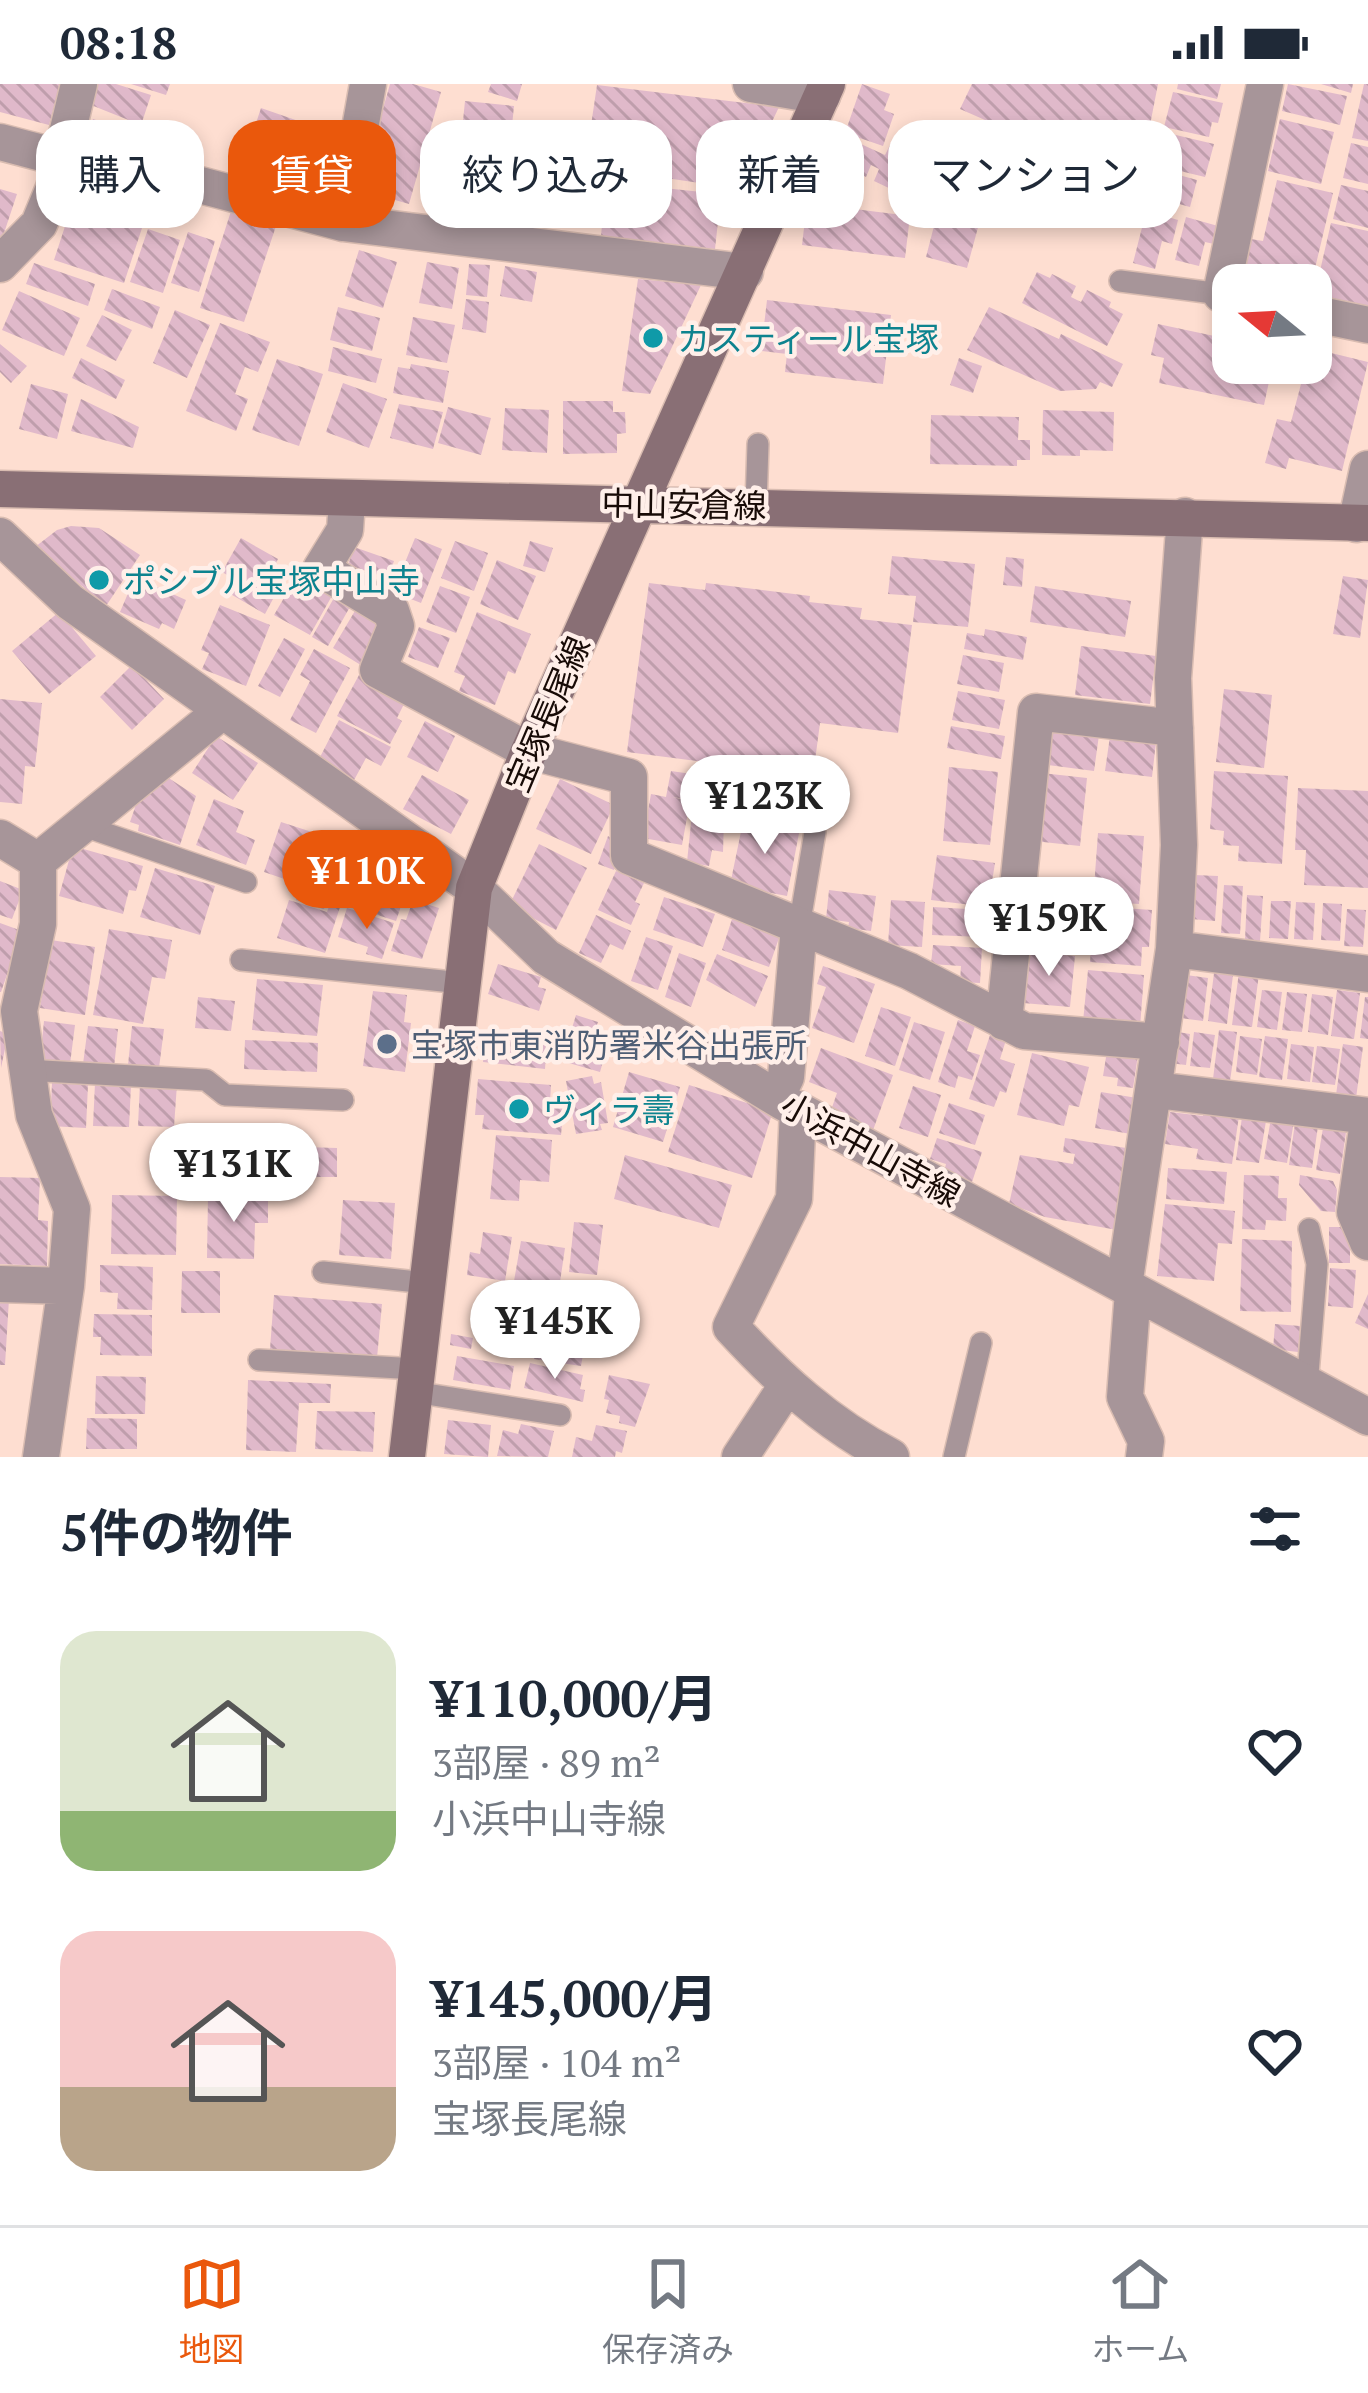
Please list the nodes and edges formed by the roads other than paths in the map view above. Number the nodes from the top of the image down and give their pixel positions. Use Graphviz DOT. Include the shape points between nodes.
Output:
graph roads {
  1 [pos="79,84"];
  2 [pos="368,84"];
  3 [pos="751,84"];
  4 [pos="1265,84"];
  5 [pos="825,90"];
  6 [pos="70,120"];
  7 [pos="362,120"];
  8 [pos="0,142"];
  9 [pos="36,162"];
  10 [pos="36,228"];
  11 [pos="384,228"];
  12 [pos="0,264"];
  13 [pos="1233,264"];
  14 [pos="745,272"];
  15 [pos="1120,281"];
  16 [pos="1212,293"];
  17 [pos="1332,317"];
  18 [pos="1368,325"];
  19 [pos="758,444"];
  20 [pos="1368,469"];
  21 [pos="0,489"];
  22 [pos="347,500"];
  23 [pos="640,503"];
  24 [pos="755,506"];
  25 [pos="1185,516"];
  26 [pos="1362,524"];
  27 [pos="0,536"];
  28 [pos="222,711"];
  29 [pos="1175,728"];
  30 [pos="529,751"];
  31 [pos="81,825"];
  32 [pos="815,832"];
  33 [pos="0,838"];
  34 [pos="38,862"];
  35 [pos="245,882"];
  36 [pos="474,888"];
  37 [pos="799,928"];
  38 [pos="1174,949"];
  39 [pos="241,960"];
  40 [pos="1368,974"];
  41 [pos="461,983"];
  42 [pos="9,1007"];
  43 [pos="1004,1022"];
  44 [pos="1162,1042"];
  45 [pos="25,1070"];
  46 [pos="1156,1090"];
  47 [pos="343,1100"];
  48 [pos="787,1103"];
  49 [pos="1368,1119"];
  50 [pos="1309,1229"];
  51 [pos="1368,1242"];
  52 [pos="323,1272"];
  53 [pos="427,1283"];
  54 [pos="0,1284"];
  55 [pos="66,1286"];
  56 [pos="1128,1289"];
  57 [pos="981,1343"];
  58 [pos="259,1360"];
  59 [pos="416,1381"];
  60 [pos="1307,1386"];
  61 [pos="786,1387"];
  62 [pos="560,1415"];
  63 [pos="1368,1418"];
  64 [pos="41,1457"];
  65 [pos="407,1457"];
  66 [pos="740,1457"];
  67 [pos="891,1457"];
  68 [pos="954,1457"];
  69 [pos="1144,1457"];
  1 -- 6 [label="street"];
  2 -- 7 [label="street"];
  3 -- 5 [label="street"];
  4 -- 13 [label="street"];
  5 -- 14 [label="street, 宝塚長尾線"];
  8 -- 9 [label="street"];
  10 -- 12 [label="street"];
  11 -- 14 [label="street"];
  14 -- 23 [label="street, 宝塚長尾線"];
  15 -- 16 [label="lane"];
  17 -- 18 [label="street"];
  19 -- 24 [label="lane"];
  20 -- 26 [label="street"];
  21 -- 22 [label="street, 中山安倉線"];
  22 -- 23 [label="street, 中山安倉線"];
  22 -- 30 [label="street" via="345,530 321,569 391,610 396,626 378,670"];
  23 -- 24 [label="street, 中山安倉線"];
  23 -- 30 [label="street, 宝塚長尾線"];
  24 -- 25 [label="street, 中山安倉線"];
  25 -- 26 [label="street, 中山安倉線"];
  25 -- 29 [label="street"];
  27 -- 28 [label="street, 小浜中山寺線" via="70,602"];
  28 -- 31 [label="street"];
  28 -- 36 [label="street, 小浜中山寺線"];
  29 -- 38 [label="street"];
  29 -- 43 [label="street" via="1036,712"];
  30 -- 36 [label="street, 宝塚長尾線"];
  30 -- 37 [label="street" via="629,777 629,856"];
  31 -- 34 [label="street"];
  31 -- 35 [label="lane"];
  32 -- 37 [label="lane"];
  33 -- 34 [label="street"];
  34 -- 42 [label="street" via="38,924"];
  36 -- 41 [label="street, 宝塚長尾線"];
  36 -- 48 [label="street, 小浜中山寺線" via="546,957"];
  37 -- 43 [label="street" via="909,971"];
  37 -- 48 [label="street"];
  38 -- 40 [label="street"];
  38 -- 44 [label="street"];
  39 -- 41 [label="lane"];
  41 -- 53 [label="street, 宝塚長尾線"];
  42 -- 45 [label="street"];
  43 -- 44 [label="street" via="1024,1031"];
  44 -- 46 [label="street"];
  45 -- 47 [label="lane" via="206,1080 225,1095"];
  45 -- 55 [label="street" via="72,1209"];
  46 -- 49 [label="street"];
  46 -- 56 [label="street"];
  48 -- 56 [label="street, 小浜中山寺線"];
  48 -- 61 [label="street" via="794,1199 731,1327"];
  49 -- 51 [label="street" via="1355,1212"];
  50 -- 60 [label="lane" via="1317,1264"];
  52 -- 53 [label="lane"];
  53 -- 59 [label="street, 宝塚長尾線"];
  54 -- 55 [label="street"];
  55 -- 64 [label="street"];
  56 -- 60 [label="street, 小浜中山寺線"];
  56 -- 69 [label="street" via="1126,1397 1146,1441"];
  57 -- 68 [label="lane"];
  58 -- 59 [label="lane"];
  59 -- 62 [label="lane"];
  59 -- 65 [label="street, 宝塚長尾線"];
  60 -- 63 [label="street, 小浜中山寺線"];
  61 -- 66 [label="street"];
  61 -- 67 [label="street"];
}
